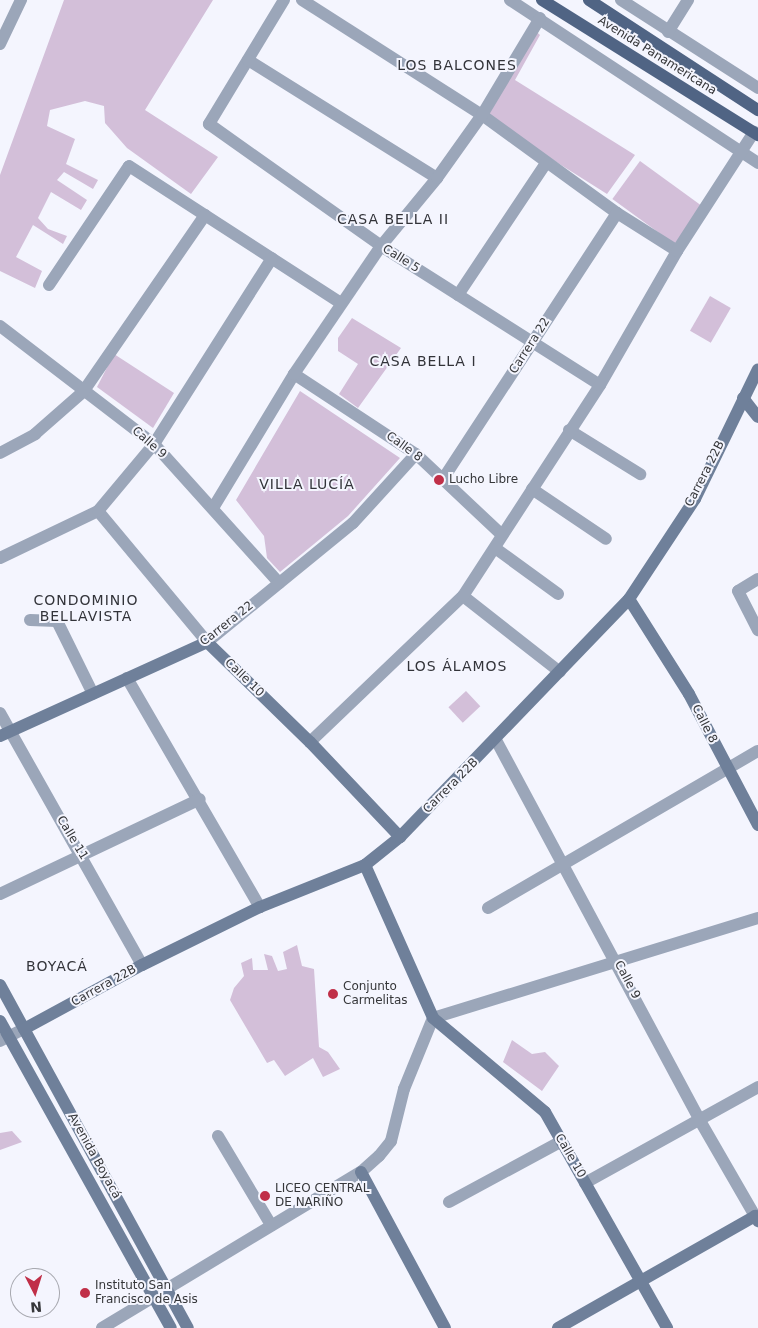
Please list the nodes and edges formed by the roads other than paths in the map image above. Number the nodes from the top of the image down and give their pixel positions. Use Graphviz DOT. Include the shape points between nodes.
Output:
graph roads {
  1 [pos="20,0"];
  2 [pos="284,0"];
  3 [pos="302,0"];
  4 [pos="510,0"];
  5 [pos="542,0"];
  6 [pos="589,0"];
  7 [pos="622,0"];
  8 [pos="688,0"];
  9 [pos="540,18"];
  10 [pos="668,32"];
  11 [pos="0,44"];
  12 [pos="248,60"];
  13 [pos="758,88"];
  14 [pos="758,110"];
  15 [pos="482,115"];
  16 [pos="756,134"];
  17 [pos="740,152"];
  18 [pos="758,163"];
  19 [pos="546,164"];
  20 [pos="437,178"];
  21 [pos="617,213"];
  22 [pos="205,215"];
  23 [pos="381,246"];
  24 [pos="677,251"];
  25 [pos="272,258"];
  26 [pos="49,285"];
  27 [pos="458,294"];
  28 [pos="341,304"];
  29 [pos="3,333"];
  30 [pos="533,342"];
  31 [pos="758,369"];
  32 [pos="294,374"];
  33 [pos="600,384"];
  34 [pos="83,392"];
  35 [pos="743,398"];
  36 [pos="758,416"];
  37 [pos="569,430"];
  38 [pos="154,444"];
  39 [pos="0,453"];
  40 [pos="416,454"];
  41 [pos="640,474"];
  42 [pos="443,479"];
  43 [pos="532,489"];
  44 [pos="213,508"];
  45 [pos="98,511"];
  46 [pos="502,535"];
  47 [pos="606,539"];
  48 [pos="495,548"];
  49 [pos="0,558"];
  50 [pos="758,580"];
  51 [pos="279,583"];
  52 [pos="558,594"];
  53 [pos="463,596"];
  54 [pos="629,599"];
  55 [pos="30,620"];
  56 [pos="758,630"];
  57 [pos="207,642"];
  58 [pos="560,672"];
  59 [pos="127,678"];
  60 [pos="93,694"];
  61 [pos="0,713"];
  62 [pos="5,734"];
  63 [pos="496,740"];
  64 [pos="310,742"];
  65 [pos="758,751"];
  66 [pos="727,770"];
  67 [pos="200,799"];
  68 [pos="758,825"];
  69 [pos="400,837"];
  70 [pos="81,853"];
  71 [pos="365,865"];
  72 [pos="564,865"];
  73 [pos="0,894"];
  74 [pos="260,907"];
  75 [pos="488,908"];
  76 [pos="758,918"];
  77 [pos="618,963"];
  78 [pos="142,965"];
  79 [pos="0,985"];
  80 [pos="433,1018"];
  81 [pos="0,1022"];
  82 [pos="24,1029"];
  83 [pos="4,1039"];
  84 [pos="758,1087"];
  85 [pos="699,1119"];
  86 [pos="218,1136"];
  87 [pos="562,1141"];
  88 [pos="361,1172"];
  89 [pos="585,1182"];
  90 [pos="449,1202"];
  91 [pos="757,1217"];
  92 [pos="271,1226"];
  93 [pos="642,1280"];
  94 [pos="167,1288"];
  95 [pos="154,1296"];
  96 [pos="102,1328"];
  97 [pos="171,1328"];
  98 [pos="188,1328"];
  99 [pos="445,1328"];
  100 [pos="558,1328"];
  101 [pos="667,1328"];
  1 -- 11 [label="street"];
  2 -- 12 [label="street"];
  3 -- 15 [label="street"];
  4 -- 9 [label="street"];
  5 -- 16 [label="main road, Avenida Panamericana"];
  6 -- 14 [label="main road, Avenida Panamericana"];
  7 -- 10 [label="street"];
  8 -- 10 [label="street"];
  9 -- 15 [label="street"];
  9 -- 17 [label="street"];
  10 -- 13 [label="street"];
  12 -- 20 [label="street"];
  12 -- 23 [label="street, Calle 5" via="209,124"];
  15 -- 19 [label="street"];
  15 -- 20 [label="street"];
  16 -- 17 [label="street"];
  17 -- 18 [label="street"];
  17 -- 24 [label="street"];
  19 -- 21 [label="street"];
  19 -- 27 [label="street"];
  20 -- 23 [label="street"];
  21 -- 24 [label="street"];
  21 -- 30 [label="street, Carrera 22"];
  22 -- 25 [label="street"];
  22 -- 26 [label="street" via="129,166"];
  22 -- 34 [label="street"];
  23 -- 27 [label="street, Calle 5"];
  23 -- 28 [label="street"];
  24 -- 33 [label="street"];
  25 -- 28 [label="street"];
  25 -- 38 [label="street"];
  27 -- 30 [label="street, Calle 5"];
  28 -- 32 [label="street"];
  29 -- 34 [label="street, Calle 9"];
  30 -- 33 [label="street, Calle 5"];
  30 -- 42 [label="street, Carrera 22"];
  31 -- 35 [label="street, Carrera 22B"];
  32 -- 40 [label="street, Calle 8"];
  32 -- 44 [label="street"];
  33 -- 37 [label="street"];
  34 -- 38 [label="street, Calle 9"];
  34 -- 39 [label="street" via="35,434"];
  35 -- 36 [label="street"];
  35 -- 54 [label="street, Carrera 22B" via="695,499"];
  37 -- 41 [label="street"];
  37 -- 43 [label="street"];
  38 -- 44 [label="street, Calle 9"];
  38 -- 45 [label="street"];
  40 -- 42 [label="street, Calle 8"];
  40 -- 51 [label="street, Carrera 22" via="352,524"];
  42 -- 46 [label="street, Calle 8"];
  43 -- 46 [label="street"];
  43 -- 47 [label="street"];
  44 -- 51 [label="street, Calle 9"];
  45 -- 49 [label="street"];
  45 -- 57 [label="street, Calle 10"];
  46 -- 48 [label="street"];
  48 -- 52 [label="street"];
  48 -- 53 [label="street"];
  50 -- 56 [label="street" via="738,591"];
  51 -- 57 [label="street, Carrera 22"];
  53 -- 58 [label="street"];
  53 -- 64 [label="street"];
  54 -- 58 [label="street, Carrera 22B"];
  54 -- 66 [label="street, Calle 8" via="689,694"];
  55 -- 60 [label="street" via="58,621"];
  57 -- 59 [label="street, Carrera 22"];
  57 -- 64 [label="street, Calle 10"];
  58 -- 63 [label="street, Carrera 22B"];
  59 -- 60 [label="street, Carrera 22"];
  59 -- 67 [label="street"];
  60 -- 62 [label="street, Carrera 22"];
  61 -- 62 [label="street, Calle 11"];
  62 -- 70 [label="street, Calle 11" via="19,750"];
  63 -- 69 [label="street, Carrera 22B"];
  63 -- 72 [label="street, Calle 9"];
  64 -- 69 [label="street, Calle 10"];
  65 -- 66 [label="street"];
  66 -- 68 [label="street, Calle 8"];
  66 -- 72 [label="street"];
  67 -- 70 [label="street"];
  67 -- 74 [label="street"];
  69 -- 71 [label="street, Carrera 22B"];
  70 -- 73 [label="street"];
  70 -- 78 [label="street, Calle 11"];
  71 -- 74 [label="street, Carrera 22B"];
  71 -- 80 [label="street, Calle 10"];
  72 -- 75 [label="street"];
  72 -- 77 [label="street, Calle 9"];
  74 -- 78 [label="street, Carrera 22B"];
  76 -- 77 [label="street"];
  77 -- 80 [label="street"];
  77 -- 85 [label="street, Calle 9"];
  78 -- 82 [label="street, Carrera 22B"];
  79 -- 82 [label="street, Avenida Boyacá"];
  80 -- 87 [label="street, Calle 10" via="545,1112"];
  80 -- 88 [label="street" via="404,1089 391,1141"];
  81 -- 83 [label="street, Avenida Boyacá"];
  82 -- 83 [label="street, Carrera 22B"];
  82 -- 94 [label="street, Avenida Boyacá"];
  83 -- 95 [label="street, Avenida Boyacá"];
  84 -- 85 [label="street"];
  85 -- 89 [label="street"];
  85 -- 91 [label="street, Calle 9"];
  86 -- 92 [label="street"];
  87 -- 89 [label="street, Calle 10"];
  87 -- 90 [label="street"];
  88 -- 92 [label="street"];
  88 -- 99 [label="street"];
  89 -- 93 [label="street, Calle 10"];
  91 -- 93 [label="street"];
  92 -- 94 [label="street"];
  93 -- 100 [label="street"];
  93 -- 101 [label="street, Calle 10"];
  94 -- 95 [label="street"];
  94 -- 98 [label="street, Avenida Boyacá"];
  95 -- 96 [label="street"];
  95 -- 97 [label="street, Avenida Boyacá"];
}
